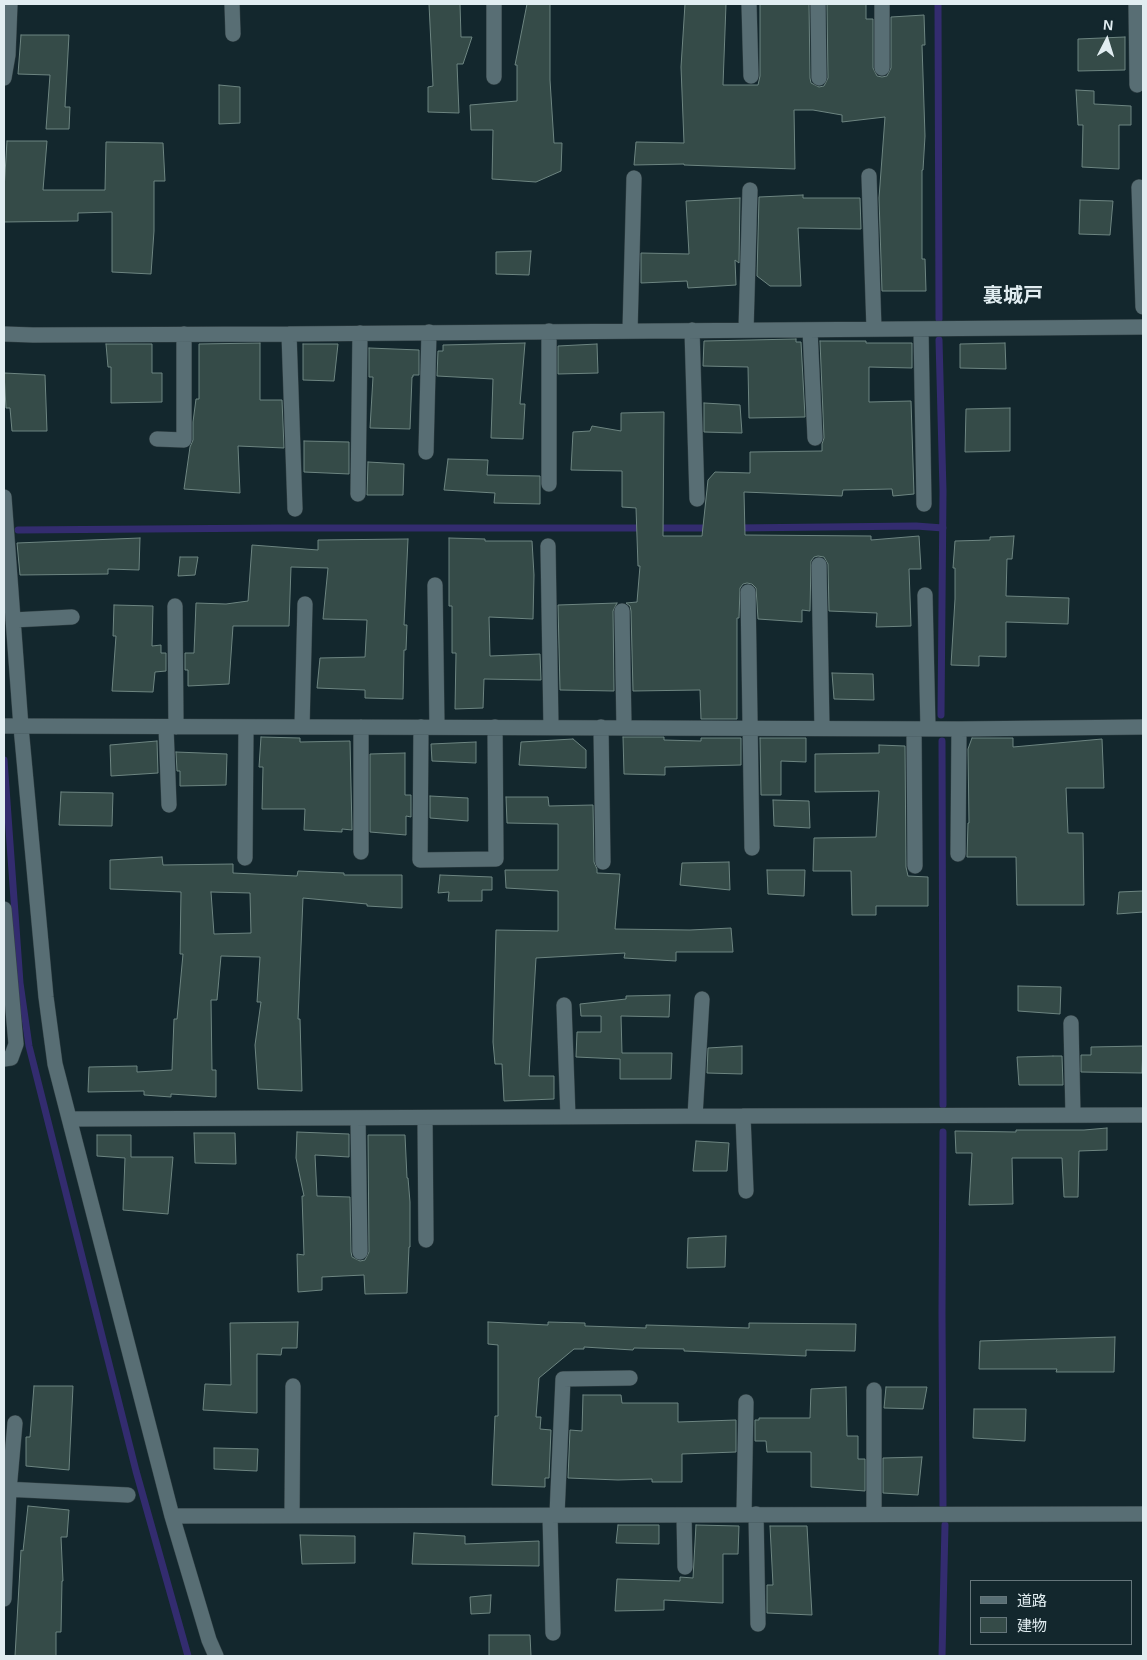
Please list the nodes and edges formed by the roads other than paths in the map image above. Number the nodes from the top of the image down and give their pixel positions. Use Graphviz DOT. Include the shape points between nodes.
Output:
graph roads {
  1 [pos="10,4"];
  2 [pos="232,4"];
  3 [pos="494,4"];
  4 [pos="749,4"];
  5 [pos="818,4"];
  6 [pos="882,4"];
  7 [pos="1136,4"];
  8 [pos="233,34"];
  9 [pos="882,68"];
  10 [pos="494,76"];
  11 [pos="751,76"];
  12 [pos="4,78"];
  13 [pos="819,78"];
  14 [pos="1138,85"];
  15 [pos="869,176"];
  16 [pos="634,178"];
  17 [pos="1139,187"];
  18 [pos="750,190"];
  19 [pos="1143,307"];
  20 [pos="1143,327"];
  21 [pos="874,329"];
  22 [pos="921,329"];
  23 [pos="692,330"];
  24 [pos="746,330"];
  25 [pos="810,330"];
  26 [pos="630,331"];
  27 [pos="430,332"];
  28 [pos="549,332"];
  29 [pos="360,333"];
  30 [pos="4,334"];
  31 [pos="184,334"];
  32 [pos="289,334"];
  33 [pos="815,438"];
  34 [pos="157,439"];
  35 [pos="426,452"];
  36 [pos="549,484"];
  37 [pos="358,494"];
  38 [pos="4,497"];
  39 [pos="697,499"];
  40 [pos="924,504"];
  41 [pos="294,509"];
  42 [pos="548,546"];
  43 [pos="819,565"];
  44 [pos="435,585"];
  45 [pos="748,592"];
  46 [pos="925,595"];
  47 [pos="305,604"];
  48 [pos="175,606"];
  49 [pos="622,611"];
  50 [pos="72,617"];
  51 [pos="13,620"];
  52 [pos="4,726"];
  53 [pos="21,727"];
  54 [pos="171,727"];
  55 [pos="246,727"];
  56 [pos="302,727"];
  57 [pos="361,727"];
  58 [pos="421,727"];
  59 [pos="436,727"];
  60 [pos="495,727"];
  61 [pos="551,727"];
  62 [pos="601,727"];
  63 [pos="624,727"];
  64 [pos="1143,727"];
  65 [pos="751,728"];
  66 [pos="822,728"];
  67 [pos="921,729"];
  68 [pos="959,729"];
  69 [pos="169,805"];
  70 [pos="752,848"];
  71 [pos="361,852"];
  72 [pos="958,854"];
  73 [pos="245,858"];
  74 [pos="602,862"];
  75 [pos="915,866"];
  76 [pos="4,909"];
  77 [pos="702,999"];
  78 [pos="564,1005"];
  79 [pos="1071,1023"];
  80 [pos="4,1059"];
  81 [pos="1073,1115"];
  82 [pos="1143,1115"];
  83 [pos="695,1116"];
  84 [pos="744,1116"];
  85 [pos="568,1117"];
  86 [pos="358,1118"];
  87 [pos="425,1118"];
  88 [pos="70,1120"];
  89 [pos="746,1191"];
  90 [pos="426,1240"];
  91 [pos="360,1252"];
  92 [pos="630,1378"];
  93 [pos="293,1386"];
  94 [pos="874,1390"];
  95 [pos="746,1402"];
  96 [pos="15,1423"];
  97 [pos="7,1490"];
  98 [pos="128,1495"];
  99 [pos="684,1514"];
  100 [pos="750,1514"];
  101 [pos="874,1514"];
  102 [pos="1143,1514"];
  103 [pos="292,1515"];
  104 [pos="554,1515"];
  105 [pos="172,1516"];
  106 [pos="684,1567"];
  107 [pos="4,1599"];
  108 [pos="758,1624"];
  109 [pos="553,1633"];
  110 [pos="216,1656"];
  1 -- 12 [label="street"];
  2 -- 8 [label="street"];
  3 -- 10 [label="street"];
  4 -- 11 [label="street"];
  5 -- 13 [label="street"];
  6 -- 9 [label="street"];
  7 -- 14 [label="street"];
  15 -- 21 [label="street"];
  16 -- 26 [label="street"];
  17 -- 19 [label="street"];
  18 -- 24 [label="street"];
  20 -- 22 [label="street"];
  21 -- 22 [label="street"];
  21 -- 25 [label="street"];
  22 -- 40 [label="street"];
  23 -- 24 [label="street"];
  23 -- 26 [label="street"];
  23 -- 39 [label="street"];
  24 -- 25 [label="street"];
  25 -- 33 [label="street"];
  26 -- 28 [label="street"];
  27 -- 28 [label="street"];
  27 -- 29 [label="street"];
  27 -- 35 [label="street"];
  28 -- 36 [label="street"];
  29 -- 32 [label="street"];
  29 -- 37 [label="street"];
  30 -- 31 [label="street"];
  31 -- 32 [label="street"];
  31 -- 34 [label="street" via="184,440"];
  32 -- 41 [label="street"];
  38 -- 51 [label="street"];
  42 -- 61 [label="street"];
  43 -- 66 [label="street"];
  44 -- 59 [label="street"];
  45 -- 65 [label="street"];
  46 -- 67 [label="street"];
  47 -- 56 [label="street"];
  48 -- 54 [label="street"];
  49 -- 63 [label="street"];
  50 -- 51 [label="street"];
  51 -- 53 [label="street"];
  52 -- 53 [label="street"];
  53 -- 54 [label="street"];
  53 -- 88 [label="street" via="46,997 55,1064"];
  54 -- 55 [label="street"];
  54 -- 69 [label="street"];
  55 -- 56 [label="street"];
  55 -- 73 [label="street"];
  56 -- 57 [label="street"];
  57 -- 58 [label="street"];
  57 -- 71 [label="street"];
  58 -- 59 [label="street"];
  58 -- 60 [label="street" via="420,860 496,859"];
  59 -- 60 [label="street"];
  60 -- 61 [label="street"];
  61 -- 62 [label="street"];
  62 -- 63 [label="street"];
  62 -- 74 [label="street"];
  63 -- 65 [label="street"];
  64 -- 68 [label="street"];
  65 -- 66 [label="street"];
  65 -- 70 [label="street"];
  66 -- 67 [label="street"];
  67 -- 68 [label="street"];
  67 -- 75 [label="street"];
  68 -- 72 [label="street"];
  76 -- 80 [label="street" via="16,1044 11,1058"];
  77 -- 83 [label="street"];
  78 -- 85 [label="street"];
  79 -- 81 [label="street"];
  81 -- 82 [label="street"];
  81 -- 84 [label="street"];
  83 -- 84 [label="street"];
  83 -- 85 [label="street"];
  84 -- 89 [label="street"];
  85 -- 87 [label="street"];
  86 -- 87 [label="street"];
  86 -- 88 [label="street"];
  86 -- 91 [label="street"];
  87 -- 90 [label="street"];
  88 -- 105 [label="street"];
  92 -- 104 [label="street" via="563,1379"];
  93 -- 103 [label="street"];
  94 -- 101 [label="street"];
  95 -- 100 [label="street"];
  96 -- 97 [label="street"];
  97 -- 98 [label="street"];
  97 -- 107 [label="street"];
  99 -- 100 [label="street"];
  99 -- 104 [label="street"];
  99 -- 106 [label="street"];
  100 -- 101 [label="street"];
  100 -- 108 [label="street"];
  101 -- 102 [label="street"];
  103 -- 104 [label="street"];
  103 -- 105 [label="street"];
  104 -- 109 [label="street"];
  105 -- 110 [label="street"];
}
